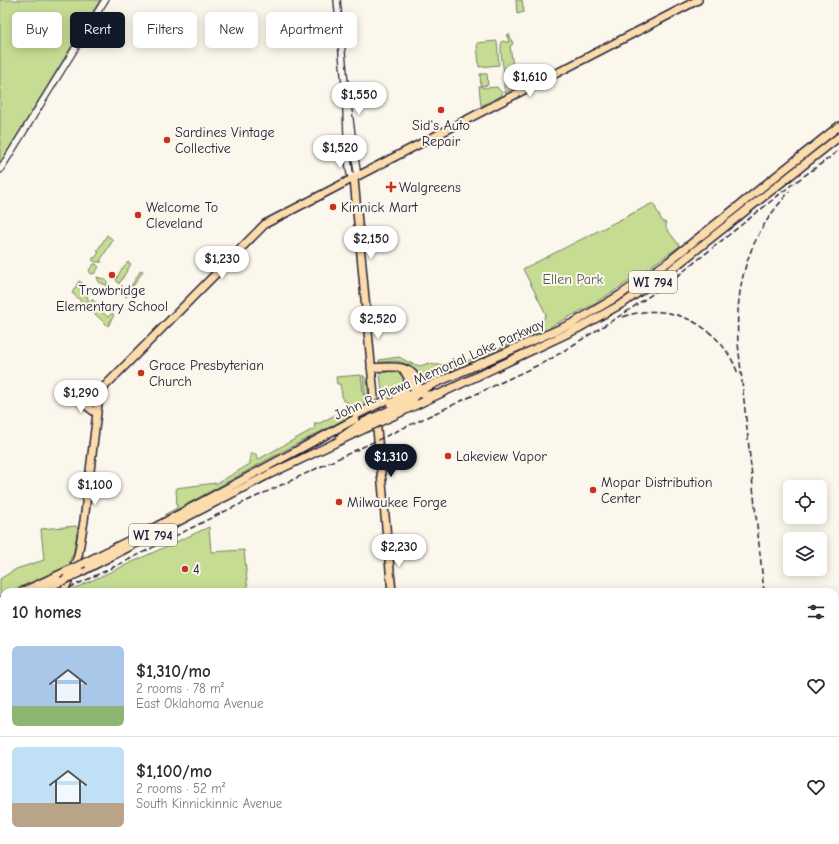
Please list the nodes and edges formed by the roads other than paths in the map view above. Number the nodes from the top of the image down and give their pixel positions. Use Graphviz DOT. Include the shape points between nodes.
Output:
graph roads {
  1 [pos="105,0"];
  2 [pos="337,0"];
  3 [pos="698,0"];
  4 [pos="839,126"];
  5 [pos="839,137"];
  6 [pos="0,170"];
  7 [pos="354,179"];
  8 [pos="490,358"];
  9 [pos="371,368"];
  10 [pos="402,368"];
  11 [pos="408,375"];
  12 [pos="415,378"];
  13 [pos="417,391"];
  14 [pos="444,392"];
  15 [pos="76,399"];
  16 [pos="389,408"];
  17 [pos="96,413"];
  18 [pos="359,422"];
  19 [pos="31,588"];
  20 [pos="47,588"];
  21 [pos="66,588"];
  22 [pos="392,588"];
  1 -- 6 [label="street"];
  2 -- 7 [label="street" via="345,84 348,159 350,174"];
  3 -- 7 [label="main road"];
  4 -- 8 [label="main road, John R. Plewa Memorial Lake Parkway / WI 794" via="668,262 620,295 573,323"];
  5 -- 14 [label="main road, John R. Plewa Memorial Lake Parkway / WI 794" via="672,269 625,302 579,328"];
  7 -- 9 [label="main road"];
  7 -- 17 [label="main road" via="262,226 105,386"];
  8 -- 12 [label="main road" via="427,382"];
  8 -- 13 [label="main road, John R. Plewa Memorial Lake Parkway / WI 794"];
  9 -- 10 [label="main road"];
  9 -- 22 [label="main road"];
  10 -- 11 [label="main road"];
  10 -- 12 [label="main road" via="409,370"];
  11 -- 13 [label="main road"];
  11 -- 16 [label="main road" via="406,390"];
  12 -- 13 [label="main road"];
  13 -- 14 [label="main road" via="427,395"];
  13 -- 16 [label="main road, John R. Plewa Memorial Lake Parkway / WI 794"];
  14 -- 16 [label="main road, John R. Plewa Memorial Lake Parkway / WI 794"];
  15 -- 17 [label="main road"];
  16 -- 18 [label="main road, John R. Plewa Memorial Lake Parkway / WI 794"];
  16 -- 18 [label="main road, John R. Plewa Memorial Lake Parkway / WI 794, bridge"];
  17 -- 21 [label="main road" via="79,549"];
  18 -- 19 [label="main road, John R. Plewa Memorial Lake Parkway / WI 794, bridge" via="320,438 148,531"];
  18 -- 20 [label="main road, WI 794, bridge" via="332,444"];
}
